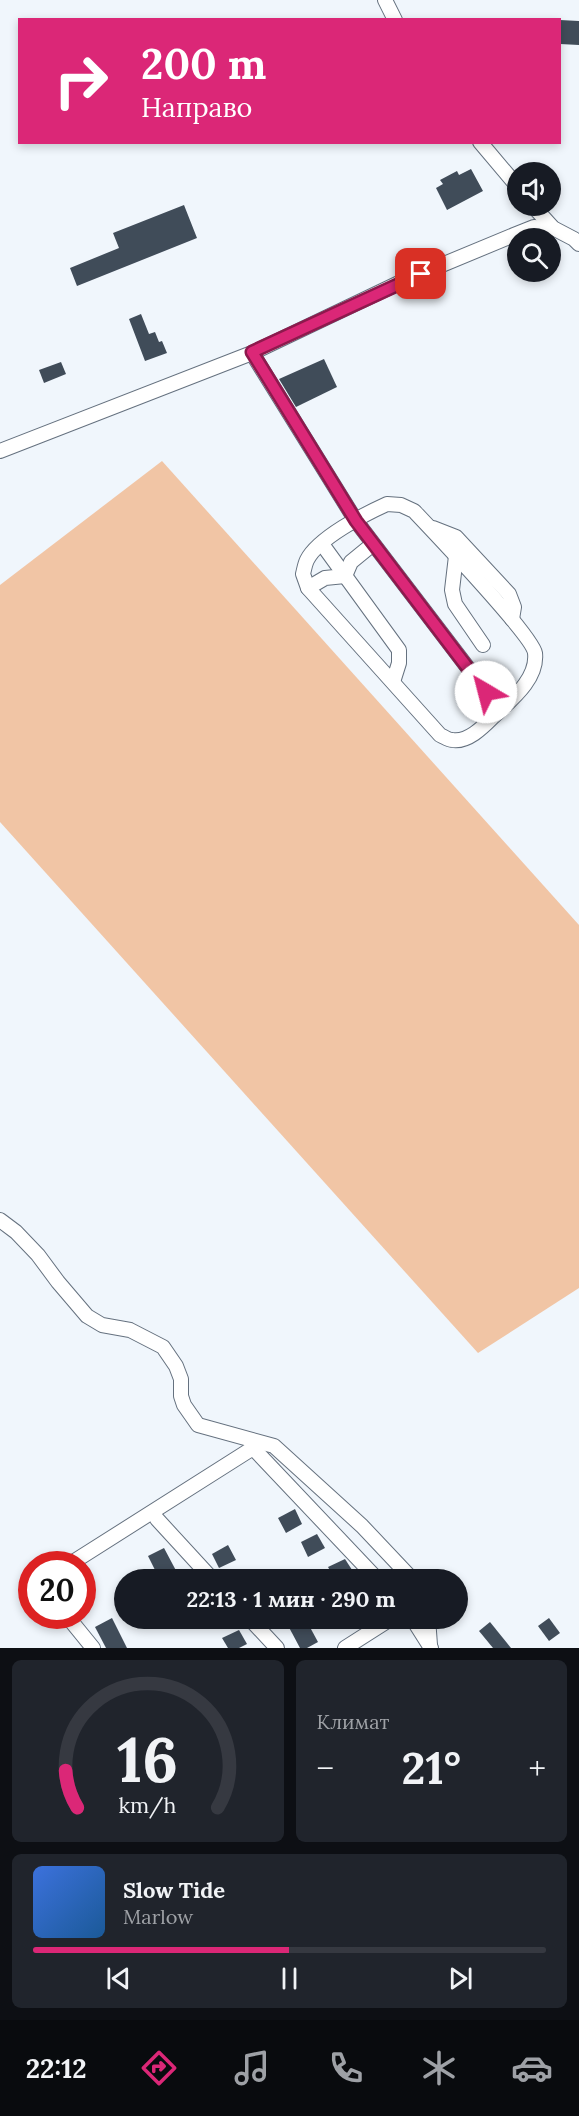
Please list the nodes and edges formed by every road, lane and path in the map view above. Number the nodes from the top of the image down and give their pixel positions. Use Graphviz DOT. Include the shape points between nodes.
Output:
graph roads {
  1 [pos="385,0"];
  2 [pos="394,18"];
  3 [pos="482,144"];
  4 [pos="507,174"];
  5 [pos="542,216"];
  6 [pos="532,228"];
  7 [pos="553,228"];
  8 [pos="561,232"];
  9 [pos="507,238"];
  10 [pos="577,241"];
  11 [pos="252,352"];
  12 [pos="0,452"];
  13 [pos="356,521"];
  14 [pos="428,526"];
  15 [pos="322,544"];
  16 [pos="373,544"];
  17 [pos="456,556"];
  18 [pos="345,576"];
  19 [pos="308,588"];
  20 [pos="512,619"];
  21 [pos="483,645"];
  22 [pos="393,682"];
  23 [pos="500,711"];
  24 [pos="0,1220"];
  25 [pos="157,1519"];
  26 [pos="91,1551"];
  27 [pos="203,1569"];
  28 [pos="368,1569"];
  29 [pos="403,1569"];
  30 [pos="78,1629"];
  31 [pos="259,1629"];
  32 [pos="375,1629"];
  33 [pos="419,1629"];
  34 [pos="429,1629"];
  35 [pos="431,1647"];
  36 [pos="93,1648"];
  37 [pos="277,1648"];
  38 [pos="345,1648"];
  1 -- 2 [label="street"];
  3 -- 4 [label="street"];
  5 -- 7 [label="street"];
  6 -- 7 [label="street"];
  8 -- 10 [label="street"];
  9 -- 11 [label="street" via="403,281"];
  11 -- 12 [label="street"];
  11 -- 13 [label="street"];
  13 -- 14 [label="street" via="387,504 414,511"];
  13 -- 15 [label="street"];
  13 -- 16 [label="street"];
  14 -- 17 [label="street"];
  14 -- 20 [label="street" via="456,537 508,594 514,607"];
  15 -- 18 [label="street"];
  15 -- 19 [label="street" via="308,559 303,574"];
  16 -- 18 [label="street" via="351,562"];
  16 -- 23 [label="street"];
  17 -- 20 [label="street"];
  17 -- 21 [label="street" via="452,590 455,604"];
  18 -- 19 [label="street" via="325,578"];
  18 -- 22 [label="street" via="399,650"];
  19 -- 22 [label="street"];
  20 -- 23 [label="street" via="535,651 534,666 528,680"];
  22 -- 23 [label="street" via="440,735 453,741 470,737"];
  24 -- 29 [label="street" via="38,1255 87,1316 102,1325 130,1330 163,1347 176,1365 184,1405 198,1425 274,1446 362,1526"];
  25 -- 27 [label="street"];
  26 -- 28 [label="street" via="253,1448"];
  30 -- 36 [label="street"];
  31 -- 37 [label="street"];
  32 -- 38 [label="street"];
  33 -- 35 [label="street"];
  34 -- 35 [label="street"];
}
